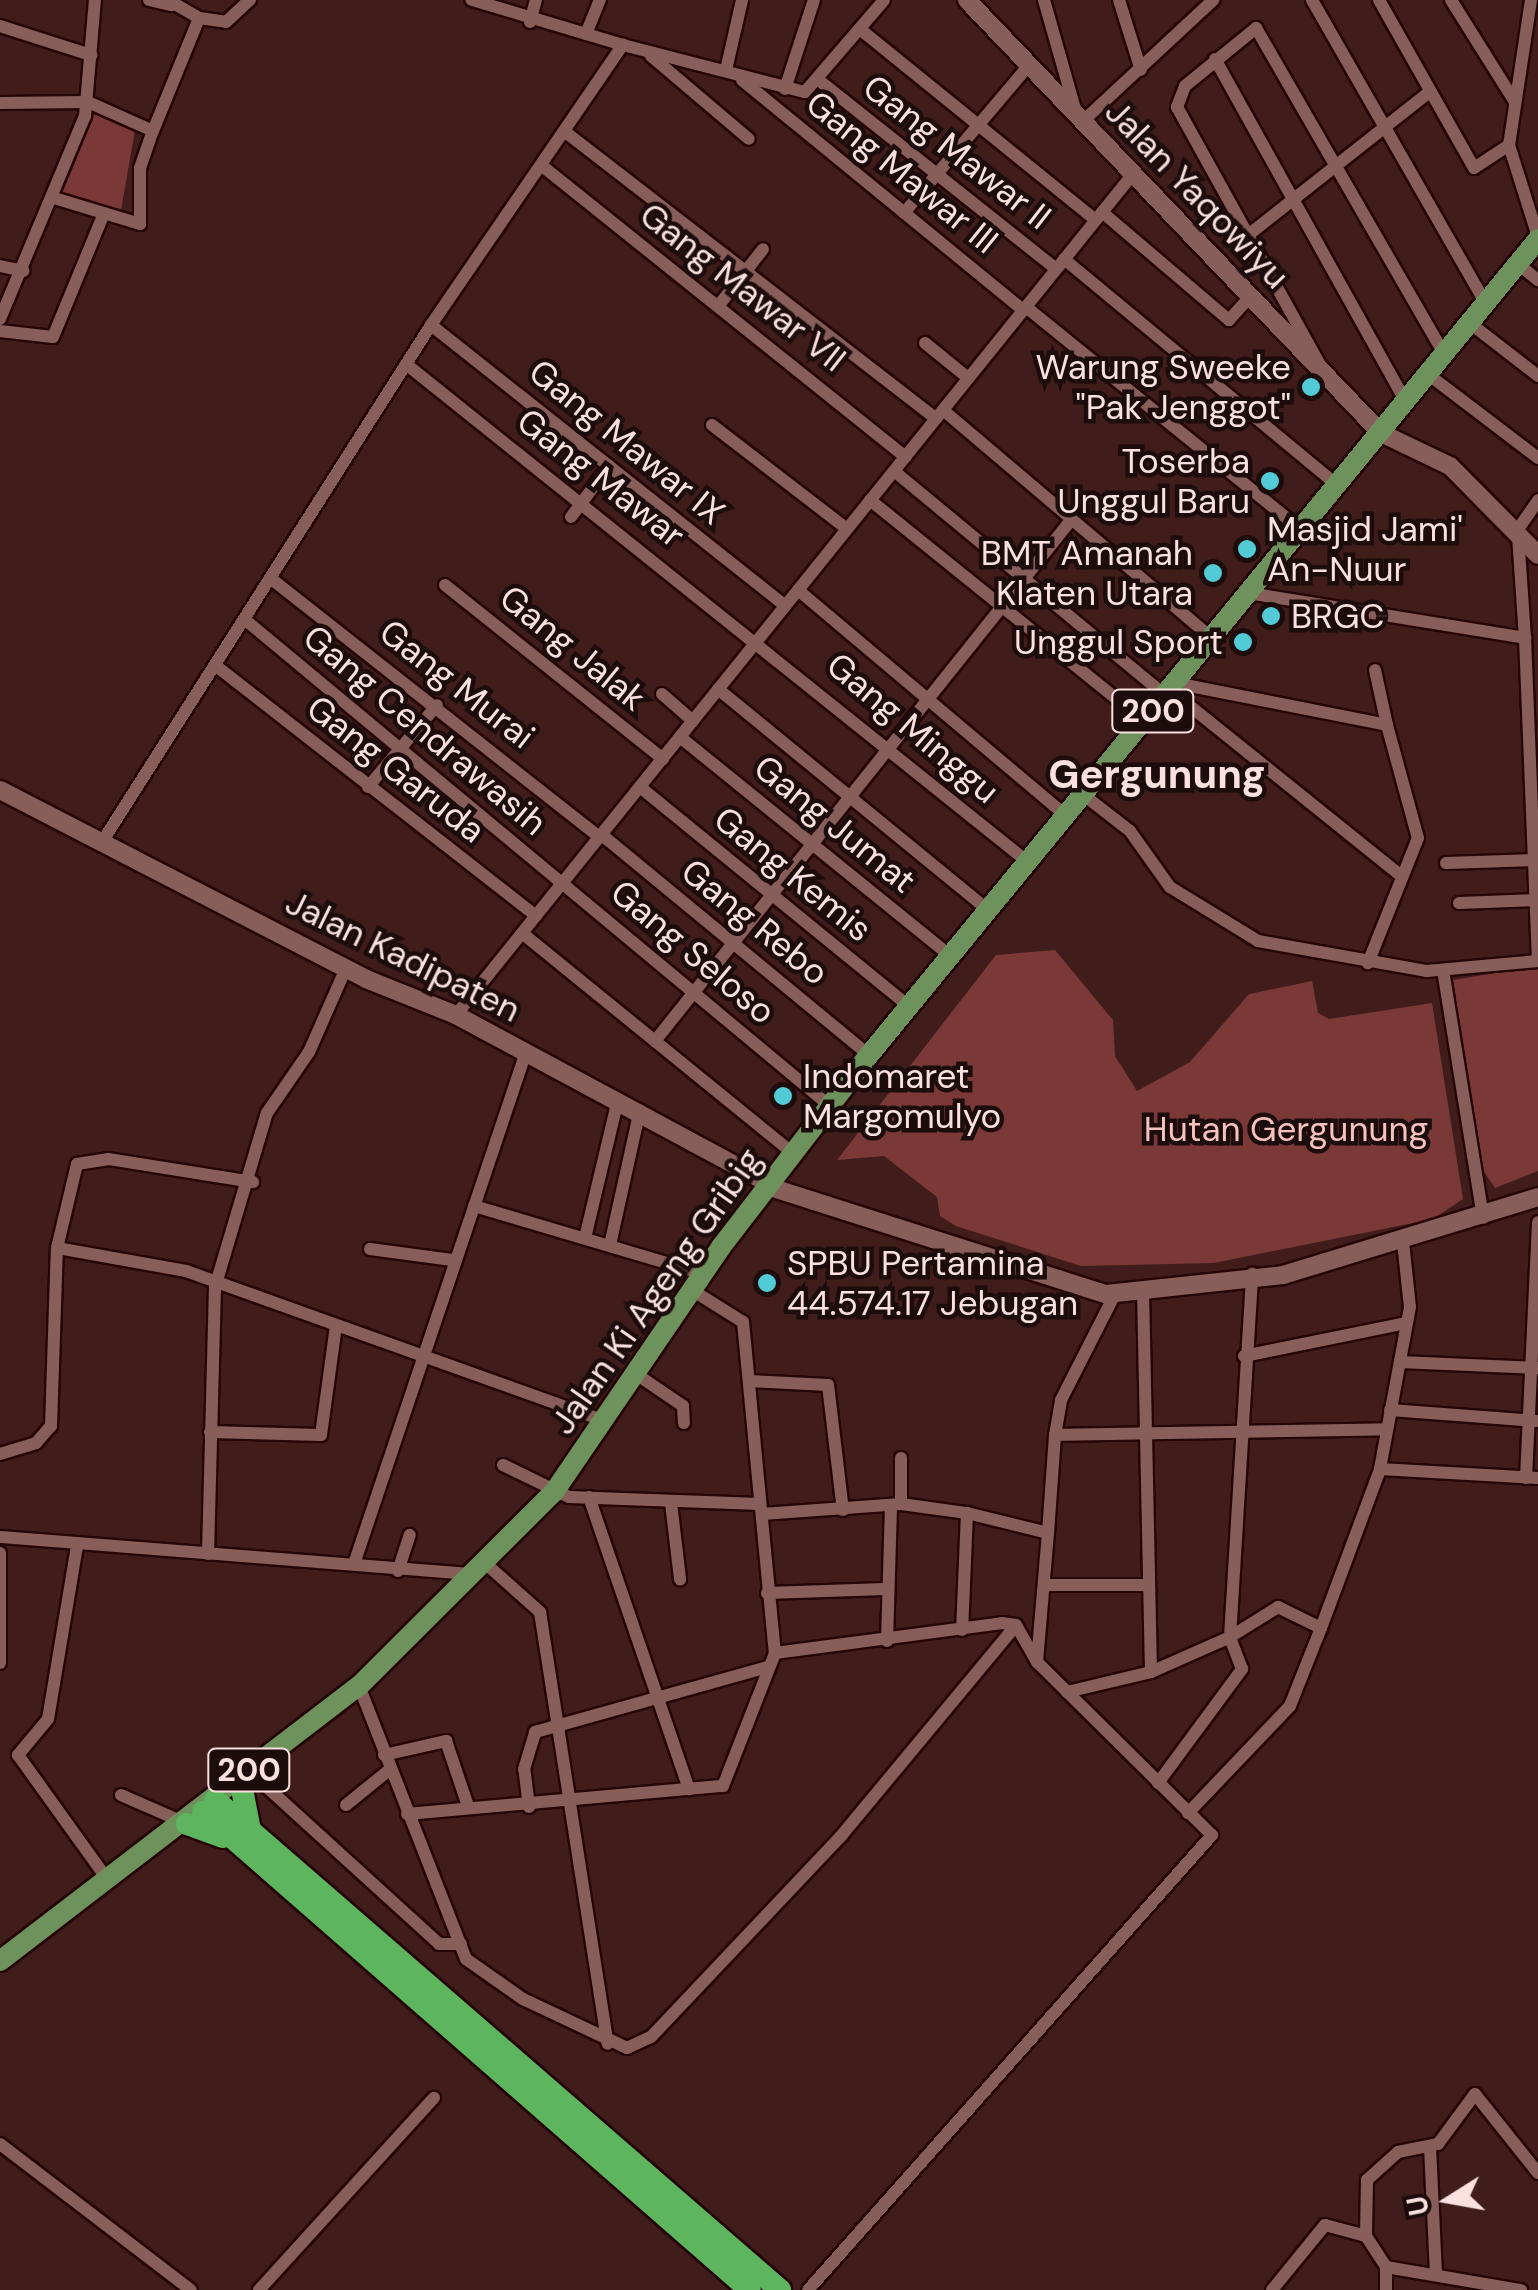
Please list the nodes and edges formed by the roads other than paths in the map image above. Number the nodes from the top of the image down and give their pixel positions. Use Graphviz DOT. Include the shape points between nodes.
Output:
graph roads {
  1 [pos="95,0"];
  2 [pos="149,0"];
  3 [pos="250,0"];
  4 [pos="473,0"];
  5 [pos="536,0"];
  6 [pos="600,0"];
  7 [pos="742,0"];
  8 [pos="814,0"];
  9 [pos="884,0"];
  10 [pos="967,0"];
  11 [pos="1044,0"];
  12 [pos="1118,0"];
  13 [pos="1192,0"];
  14 [pos="1213,0"];
  15 [pos="1312,0"];
  16 [pos="1379,0"];
  17 [pos="1451,0"];
  18 [pos="1531,0"];
  19 [pos="170,3"];
  20 [pos="1197,15"];
  21 [pos="199,18"];
  22 [pos="530,22"];
  23 [pos="0,26"];
  24 [pos="861,30"];
  25 [pos="586,34"];
  26 [pos="623,45"];
  27 [pos="646,51"];
  28 [pos="92,55"];
  29 [pos="1215,59"];
  30 [pos="1029,65"];
  31 [pos="726,70"];
  32 [pos="1140,70"];
  33 [pos="742,80"];
  34 [pos="821,82"];
  35 [pos="785,89"];
  36 [pos="1430,92"];
  37 [pos="88,102"];
  38 [pos="1515,102"];
  39 [pos="0,103"];
  40 [pos="1080,118"];
  41 [pos="977,124"];
  42 [pos="1386,130"];
  43 [pos="153,131"];
  44 [pos="564,131"];
  45 [pos="749,139"];
  46 [pos="1509,146"];
  47 [pos="541,165"];
  48 [pos="1340,170"];
  49 [pos="936,173"];
  50 [pos="1132,175"];
  51 [pos="54,198"];
  52 [pos="1297,204"];
  53 [pos="904,212"];
  54 [pos="1099,216"];
  55 [pos="102,218"];
  56 [pos="1252,232"];
  57 [pos="1538,238"];
  58 [pos="763,249"];
  59 [pos="1060,264"];
  60 [pos="1518,264"];
  61 [pos="0,266"];
  62 [pos="747,270"];
  63 [pos="22,271"];
  64 [pos="1538,280"];
  65 [pos="1250,297"];
  66 [pos="719,305"];
  67 [pos="1487,305"];
  68 [pos="1024,308"];
  69 [pos="0,319"];
  70 [pos="431,324"];
  71 [pos="1471,324"];
  72 [pos="0,331"];
  73 [pos="925,343"];
  74 [pos="1445,356"];
  75 [pos="406,364"];
  76 [pos="1324,374"];
  77 [pos="1429,375"];
  78 [pos="1538,376"];
  79 [pos="968,378"];
  80 [pos="1406,402"];
  81 [pos="940,414"];
  82 [pos="712,425"];
  83 [pos="1381,433"];
  84 [pos="906,456"];
  85 [pos="1538,458"];
  86 [pos="609,466"];
  87 [pos="894,471"];
  88 [pos="1336,484"];
  89 [pos="870,500"];
  90 [pos="1538,500"];
  91 [pos="582,502"];
  92 [pos="570,516"];
  93 [pos="1071,520"];
  94 [pos="847,529"];
  95 [pos="1301,530"];
  96 [pos="1517,533"];
  97 [pos="1538,555"];
  98 [pos="1025,578"];
  99 [pos="274,581"];
  100 [pos="445,585"];
  101 [pos="798,590"];
  102 [pos="1248,593"];
  103 [pos="785,606"];
  104 [pos="1003,606"];
  105 [pos="249,622"];
  106 [pos="1212,638"];
  107 [pos="1525,638"];
  108 [pos="758,640"];
  109 [pos="220,669"];
  110 [pos="1375,670"];
  111 [pos="1170,689"];
  112 [pos="718,690"];
  113 [pos="662,694"];
  114 [pos="928,702"];
  115 [pos="437,705"];
  116 [pos="693,721"];
  117 [pos="1145,722"];
  118 [pos="1387,725"];
  119 [pos="680,737"];
  120 [pos="890,748"];
  121 [pos="401,749"];
  122 [pos="662,759"];
  123 [pos="368,787"];
  124 [pos="640,787"];
  125 [pos="0,790"];
  126 [pos="1085,796"];
  127 [pos="853,799"];
  128 [pos="1537,810"];
  129 [pos="1068,817"];
  130 [pos="600,836"];
  131 [pos="102,842"];
  132 [pos="813,844"];
  133 [pos="1536,860"];
  134 [pos="1446,863"];
  135 [pos="1029,864"];
  136 [pos="1398,873"];
  137 [pos="563,883"];
  138 [pos="770,894"];
  139 [pos="1537,900"];
  140 [pos="1459,903"];
  141 [pos="989,911"];
  142 [pos="536,916"];
  143 [pos="522,934"];
  144 [pos="734,943"];
  145 [pos="952,957"];
  146 [pos="1368,963"];
  147 [pos="346,968"];
  148 [pos="1443,970"];
  149 [pos="694,991"];
  150 [pos="910,1007"];
  151 [pos="456,1015"];
  152 [pos="655,1041"];
  153 [pos="526,1052"];
  154 [pos="869,1055"];
  155 [pos="618,1099"];
  156 [pos="830,1106"];
  157 [pos="640,1110"];
  158 [pos="793,1153"];
  159 [pos="253,1182"];
  160 [pos="777,1188"];
  161 [pos="1538,1196"];
  162 [pos="474,1206"];
  163 [pos="1483,1220"];
  164 [pos="1538,1228"];
  165 [pos="585,1238"];
  166 [pos="1403,1242"];
  167 [pos="610,1245"];
  168 [pos="57,1248"];
  169 [pos="370,1249"];
  170 [pos="452,1260"];
  171 [pos="1252,1274"];
  172 [pos="698,1282"];
  173 [pos="215,1287"];
  174 [pos="1143,1288"];
  175 [pos="1115,1294"];
  176 [pos="1406,1323"];
  177 [pos="336,1326"];
  178 [pos="419,1355"];
  179 [pos="1244,1356"];
  180 [pos="1400,1362"];
  181 [pos="1537,1368"];
  182 [pos="636,1374"];
  183 [pos="749,1381"];
  184 [pos="1390,1410"];
  185 [pos="606,1421"];
  186 [pos="1535,1421"];
  187 [pos="684,1423"];
  188 [pos="1242,1428"];
  189 [pos="1384,1429"];
  190 [pos="210,1432"];
  191 [pos="1146,1432"];
  192 [pos="1055,1435"];
  193 [pos="0,1454"];
  194 [pos="902,1458"];
  195 [pos="502,1466"];
  196 [pos="1380,1468"];
  197 [pos="1532,1478"];
  198 [pos="554,1492"];
  199 [pos="589,1497"];
  200 [pos="670,1503"];
  201 [pos="896,1504"];
  202 [pos="761,1509"];
  203 [pos="842,1510"];
  204 [pos="966,1513"];
  205 [pos="1048,1532"];
  206 [pos="410,1535"];
  207 [pos="0,1537"];
  208 [pos="77,1546"];
  209 [pos="0,1553"];
  210 [pos="208,1554"];
  211 [pos="354,1564"];
  212 [pos="479,1569"];
  213 [pos="398,1571"];
  214 [pos="680,1579"];
  215 [pos="1045,1585"];
  216 [pos="1149,1585"];
  217 [pos="885,1589"];
  218 [pos="768,1593"];
  219 [pos="1016,1625"];
  220 [pos="1321,1628"];
  221 [pos="962,1630"];
  222 [pos="1230,1637"];
  223 [pos="888,1641"];
  224 [pos="776,1653"];
  225 [pos="1037,1662"];
  226 [pos="0,1663"];
  227 [pos="768,1667"];
  228 [pos="1151,1672"];
  229 [pos="359,1686"];
  230 [pos="1067,1692"];
  231 [pos="659,1702"];
  232 [pos="558,1726"];
  233 [pos="384,1755"];
  234 [pos="389,1770"];
  235 [pos="244,1774"];
  236 [pos="1158,1783"];
  237 [pos="690,1789"];
  238 [pos="121,1795"];
  239 [pos="570,1802"];
  240 [pos="346,1805"];
  241 [pos="468,1806"];
  242 [pos="529,1808"];
  243 [pos="202,1812"];
  244 [pos="1188,1813"];
  245 [pos="407,1814"];
  246 [pos="241,1835"];
  247 [pos="107,1880"];
  248 [pos="460,1944"];
  249 [pos="0,1960"];
  250 [pos="608,2044"];
  251 [pos="434,2098"];
  252 [pos="0,2144"];
  253 [pos="1430,2147"];
  254 [pos="1538,2174"];
  255 [pos="1366,2236"];
  256 [pos="1386,2267"];
  257 [pos="1436,2274"];
  258 [pos="191,2290"];
  259 [pos="259,2290"];
  260 [pos="750,2290"];
  261 [pos="780,2290"];
  262 [pos="808,2290"];
  263 [pos="1272,2290"];
  264 [pos="1386,2290"];
  265 [pos="1521,2290"];
  1 -- 28 [label="street"];
  2 -- 19 [label="street"];
  3 -- 21 [label="street" via="226,22"];
  4 -- 22 [label="street"];
  5 -- 22 [label="street"];
  6 -- 25 [label="street"];
  7 -- 31 [label="street"];
  8 -- 35 [label="street"];
  9 -- 24 [label="street"];
  10 -- 30 [label="street, Jalan Yaqowiyu"];
  11 -- 40 [label="street"];
  12 -- 32 [label="street"];
  13 -- 20 [label="street"];
  14 -- 20 [label="street"];
  15 -- 42 [label="street"];
  16 -- 36 [label="street"];
  17 -- 38 [label="street"];
  18 -- 38 [label="street"];
  19 -- 21 [label="street"];
  20 -- 32 [label="street"];
  21 -- 43 [label="street"];
  22 -- 25 [label="street"];
  23 -- 28 [label="street"];
  24 -- 34 [label="street"];
  24 -- 41 [label="street"];
  25 -- 26 [label="street"];
  26 -- 27 [label="street"];
  26 -- 44 [label="street"];
  27 -- 31 [label="street"];
  27 -- 45 [label="street"];
  28 -- 37 [label="street"];
  29 -- 48 [label="street" via="1262,29"];
  29 -- 52 [label="street"];
  29 -- 56 [label="street" via="1177,107"];
  30 -- 40 [label="street, Jalan Yaqowiyu"];
  30 -- 41 [label="street"];
  31 -- 33 [label="street"];
  32 -- 40 [label="street"];
  33 -- 35 [label="street"];
  33 -- 53 [label="street, Gang Mawar III"];
  34 -- 35 [label="street" via="805,92"];
  34 -- 49 [label="street, Gang Mawar II"];
  36 -- 42 [label="street"];
  36 -- 46 [label="street" via="1474,168"];
  37 -- 39 [label="street"];
  37 -- 43 [label="street"];
  37 -- 51 [label="street"];
  38 -- 46 [label="street"];
  40 -- 50 [label="street, Jalan Yaqowiyu"];
  41 -- 49 [label="street"];
  41 -- 54 [label="street"];
  42 -- 48 [label="street"];
  42 -- 67 [label="street"];
  43 -- 55 [label="street" via="140,168 144,221"];
  44 -- 47 [label="street"];
  44 -- 62 [label="street"];
  46 -- 57 [label="street"];
  47 -- 66 [label="street, Gang Mawar VII"];
  47 -- 70 [label="street"];
  48 -- 52 [label="street"];
  48 -- 74 [label="street"];
  49 -- 53 [label="street"];
  49 -- 59 [label="street, Gang Mawar II"];
  50 -- 54 [label="street"];
  50 -- 65 [label="street, Jalan Yaqowiyu"];
  51 -- 55 [label="street"];
  51 -- 63 [label="street"];
  52 -- 56 [label="street"];
  52 -- 80 [label="street"];
  53 -- 68 [label="street, Gang Mawar III"];
  54 -- 59 [label="street"];
  54 -- 65 [label="street" via="1229,320"];
  55 -- 72 [label="street" via="53,337"];
  56 -- 76 [label="street"];
  57 -- 60 [label="main road, Jalan Ki Ageng Gribig / 200"];
  58 -- 62 [label="street"];
  59 -- 68 [label="street"];
  59 -- 88 [label="street, Gang Mawar II"];
  60 -- 64 [label="street"];
  60 -- 67 [label="main road, Jalan Ki Ageng Gribig / 200"];
  61 -- 63 [label="street"];
  62 -- 66 [label="street"];
  62 -- 81 [label="street"];
  63 -- 69 [label="street"];
  65 -- 76 [label="street, Jalan Yaqowiyu"];
  66 -- 84 [label="street, Gang Mawar VII"];
  67 -- 71 [label="main road, Jalan Ki Ageng Gribig / 200"];
  68 -- 79 [label="street"];
  68 -- 95 [label="street, Gang Mawar III"];
  70 -- 75 [label="street"];
  70 -- 86 [label="street, Gang Mawar IX"];
  71 -- 74 [label="main road, Jalan Ki Ageng Gribig / 200"];
  71 -- 78 [label="street"];
  73 -- 79 [label="street"];
  74 -- 77 [label="main road, Jalan Ki Ageng Gribig / 200"];
  75 -- 91 [label="street, Gang Mawar"];
  75 -- 99 [label="street"];
  76 -- 83 [label="street, Jalan Yaqowiyu"];
  77 -- 80 [label="main road, Jalan Ki Ageng Gribig / 200"];
  77 -- 85 [label="street"];
  79 -- 81 [label="street"];
  80 -- 83 [label="main road, Jalan Ki Ageng Gribig / 200"];
  81 -- 84 [label="street"];
  81 -- 93 [label="street"];
  82 -- 94 [label="street"];
  83 -- 88 [label="main road, Jalan Ki Ageng Gribig / 200"];
  83 -- 96 [label="street" via="1450,466"];
  84 -- 87 [label="street"];
  86 -- 91 [label="street"];
  86 -- 103 [label="street, Gang Mawar IX"];
  87 -- 89 [label="street"];
  87 -- 98 [label="street"];
  88 -- 95 [label="main road, Jalan Ki Ageng Gribig / 200"];
  89 -- 94 [label="street"];
  89 -- 104 [label="street"];
  90 -- 96 [label="street"];
  91 -- 92 [label="street"];
  91 -- 108 [label="street, Gang Mawar"];
  93 -- 98 [label="street"];
  93 -- 106 [label="street"];
  94 -- 101 [label="street"];
  95 -- 102 [label="main road, Jalan Ki Ageng Gribig / 200"];
  96 -- 97 [label="street"];
  96 -- 107 [label="street"];
  98 -- 104 [label="street"];
  98 -- 111 [label="street"];
  99 -- 105 [label="street"];
  99 -- 115 [label="street, Gang Murai"];
  100 -- 122 [label="street, Gang Jalak"];
  101 -- 103 [label="street"];
  101 -- 114 [label="street"];
  102 -- 106 [label="main road, Jalan Ki Ageng Gribig / 200"];
  102 -- 107 [label="street"];
  103 -- 108 [label="street"];
  104 -- 114 [label="street"];
  104 -- 117 [label="street"];
  105 -- 109 [label="street"];
  105 -- 121 [label="street, Gang Cendrawasih"];
  106 -- 111 [label="main road, Jalan Ki Ageng Gribig / 200"];
  107 -- 128 [label="street"];
  108 -- 112 [label="street"];
  108 -- 120 [label="street, Gang Minggu"];
  109 -- 123 [label="street, Gang Garuda"];
  109 -- 131 [label="street"];
  110 -- 118 [label="street"];
  111 -- 117 [label="main road, Jalan Ki Ageng Gribig / 200"];
  111 -- 118 [label="street"];
  111 -- 136 [label="street"];
  112 -- 116 [label="street"];
  112 -- 127 [label="street"];
  113 -- 116 [label="street"];
  114 -- 120 [label="street"];
  114 -- 129 [label="street"];
  115 -- 121 [label="street"];
  115 -- 130 [label="street, Gang Murai"];
  116 -- 119 [label="street"];
  117 -- 126 [label="main road, Jalan Ki Ageng Gribig / 200"];
  118 -- 136 [label="street" via="1418,838"];
  119 -- 122 [label="street"];
  119 -- 132 [label="street, Gang Jumat"];
  120 -- 127 [label="street"];
  120 -- 135 [label="street, Gang Minggu"];
  121 -- 123 [label="street"];
  121 -- 137 [label="street, Gang Cendrawasih"];
  122 -- 124 [label="street"];
  123 -- 142 [label="street, Gang Garuda"];
  124 -- 130 [label="street"];
  124 -- 138 [label="street, Gang Kemis"];
  125 -- 131 [label="street, Jalan Kadipaten"];
  126 -- 129 [label="main road, Jalan Ki Ageng Gribig / 200"];
  126 -- 146 [label="street" via="1130,831 1155,874 1226,926"];
  127 -- 132 [label="street"];
  127 -- 141 [label="street"];
  128 -- 133 [label="street"];
  129 -- 135 [label="main road, Jalan Ki Ageng Gribig / 200"];
  130 -- 137 [label="street"];
  130 -- 144 [label="street, Gang Rebo"];
  131 -- 147 [label="street, Jalan Kadipaten"];
  132 -- 138 [label="street"];
  132 -- 145 [label="street, Gang Jumat"];
  133 -- 134 [label="street"];
  133 -- 139 [label="street"];
  135 -- 141 [label="main road, Jalan Ki Ageng Gribig / 200"];
  136 -- 146 [label="street"];
  137 -- 142 [label="street"];
  137 -- 149 [label="street, Gang Seloso"];
  138 -- 144 [label="street"];
  138 -- 150 [label="street, Gang Kemis"];
  139 -- 140 [label="street"];
  139 -- 148 [label="street" via="1538,961"];
  141 -- 145 [label="main road, Jalan Ki Ageng Gribig / 200"];
  142 -- 143 [label="street"];
  143 -- 151 [label="street"];
  143 -- 152 [label="street"];
  144 -- 149 [label="street"];
  144 -- 154 [label="street, Gang Rebo"];
  145 -- 150 [label="main road, Jalan Ki Ageng Gribig / 200"];
  146 -- 148 [label="street"];
  147 -- 151 [label="street, Jalan Kadipaten"];
  147 -- 159 [label="street" via="309,1052 268,1113"];
  148 -- 163 [label="street"];
  149 -- 152 [label="street"];
  149 -- 156 [label="street, Gang Seloso"];
  150 -- 154 [label="main road, Jalan Ki Ageng Gribig / 200"];
  151 -- 153 [label="street, Jalan Kadipaten"];
  152 -- 158 [label="street"];
  153 -- 155 [label="street, Jalan Kadipaten"];
  153 -- 162 [label="street"];
  154 -- 156 [label="main road, Jalan Ki Ageng Gribig / 200"];
  155 -- 157 [label="street, Jalan Kadipaten"];
  155 -- 165 [label="street"];
  156 -- 158 [label="main road, Jalan Ki Ageng Gribig / 200"];
  157 -- 160 [label="street, Jalan Kadipaten"];
  157 -- 167 [label="street"];
  158 -- 160 [label="main road, Jalan Ki Ageng Gribig / 200"];
  159 -- 168 [label="street" via="85,1159"];
  159 -- 173 [label="street"];
  160 -- 172 [label="main road, Jalan Ki Ageng Gribig / 200"];
  160 -- 175 [label="street, Jalan Kadipaten"];
  161 -- 163 [label="street"];
  162 -- 165 [label="street"];
  162 -- 170 [label="street"];
  163 -- 166 [label="street"];
  164 -- 181 [label="street"];
  165 -- 167 [label="street"];
  166 -- 171 [label="street" via="1283,1275"];
  166 -- 176 [label="street"];
  167 -- 172 [label="street"];
  168 -- 173 [label="street" via="159,1263"];
  168 -- 193 [label="street" via="51,1426 36,1443"];
  169 -- 170 [label="street"];
  170 -- 178 [label="street"];
  171 -- 174 [label="street"];
  171 -- 179 [label="street"];
  172 -- 182 [label="main road, Jalan Ki Ageng Gribig / 200"];
  172 -- 183 [label="street" via="740,1316"];
  173 -- 177 [label="street"];
  173 -- 190 [label="street"];
  174 -- 175 [label="street"];
  174 -- 191 [label="street"];
  175 -- 192 [label="street" via="1062,1400"];
  176 -- 179 [label="street"];
  176 -- 180 [label="street"];
  177 -- 178 [label="street"];
  177 -- 190 [label="street" via="320,1435"];
  178 -- 185 [label="street"];
  178 -- 211 [label="street"];
  179 -- 188 [label="street"];
  180 -- 181 [label="street"];
  180 -- 184 [label="street"];
  181 -- 186 [label="street"];
  182 -- 185 [label="main road, Jalan Ki Ageng Gribig / 200"];
  182 -- 187 [label="street" via="682,1406"];
  183 -- 202 [label="street"];
  183 -- 203 [label="street" via="828,1384"];
  184 -- 186 [label="street"];
  184 -- 189 [label="street"];
  185 -- 198 [label="main road, Jalan Ki Ageng Gribig / 200"];
  186 -- 197 [label="street"];
  188 -- 189 [label="street"];
  188 -- 191 [label="street"];
  188 -- 222 [label="street"];
  189 -- 196 [label="street"];
  190 -- 210 [label="street"];
  191 -- 192 [label="street"];
  191 -- 216 [label="street"];
  192 -- 205 [label="street"];
  194 -- 201 [label="street"];
  195 -- 198 [label="street"];
  196 -- 197 [label="street"];
  196 -- 220 [label="street"];
  198 -- 199 [label="street"];
  198 -- 212 [label="main road, Jalan Ki Ageng Gribig / 200"];
  199 -- 200 [label="street"];
  199 -- 231 [label="street"];
  200 -- 202 [label="street"];
  200 -- 214 [label="street"];
  201 -- 203 [label="street"];
  201 -- 204 [label="street"];
  201 -- 217 [label="street"];
  202 -- 203 [label="street"];
  202 -- 218 [label="street"];
  204 -- 205 [label="street"];
  204 -- 221 [label="street"];
  205 -- 215 [label="street"];
  206 -- 213 [label="street"];
  207 -- 208 [label="street"];
  208 -- 210 [label="street"];
  208 -- 247 [label="street" via="48,1719 18,1755"];
  209 -- 226 [label="street"];
  210 -- 211 [label="street"];
  211 -- 213 [label="street"];
  212 -- 213 [label="street"];
  212 -- 229 [label="main road, Jalan Ki Ageng Gribig / 200"];
  212 -- 232 [label="street" via="540,1612"];
  215 -- 216 [label="street"];
  215 -- 225 [label="street"];
  216 -- 228 [label="street"];
  217 -- 218 [label="street"];
  217 -- 223 [label="street"];
  218 -- 224 [label="street"];
  219 -- 221 [label="street"];
  219 -- 225 [label="street"];
  219 -- 250 [label="street" via="841,1836 651,2036"];
  220 -- 222 [label="street" via="1278,1607"];
  220 -- 244 [label="street" via="1290,1706"];
  221 -- 223 [label="street"];
  222 -- 228 [label="street"];
  222 -- 236 [label="street" via="1242,1669"];
  223 -- 224 [label="street"];
  224 -- 227 [label="street"];
  225 -- 230 [label="street"];
  227 -- 231 [label="street"];
  227 -- 237 [label="street" via="723,1786"];
  228 -- 230 [label="street"];
  229 -- 233 [label="street"];
  229 -- 235 [label="main road, Jalan Ki Ageng Gribig / 200"];
  230 -- 236 [label="street"];
  231 -- 232 [label="street"];
  231 -- 237 [label="street"];
  232 -- 239 [label="street"];
  232 -- 242 [label="street" via="532,1736"];
  233 -- 234 [label="street"];
  233 -- 241 [label="street" via="446,1741"];
  234 -- 240 [label="street"];
  234 -- 245 [label="street"];
  235 -- 243 [label="main road, Jalan Ki Ageng Gribig / 200"];
  235 -- 246 [label="highway"];
  235 -- 248 [label="street" via="439,1944"];
  236 -- 244 [label="street"];
  237 -- 239 [label="street"];
  238 -- 243 [label="street"];
  239 -- 242 [label="street"];
  239 -- 250 [label="street"];
  241 -- 242 [label="street"];
  241 -- 245 [label="street"];
  243 -- 246 [label="highway"];
  243 -- 247 [label="main road, Jalan Ki Ageng Gribig / 200"];
  244 -- 262 [label="street" via="1212,1836"];
  245 -- 248 [label="street"];
  246 -- 260 [label="highway"];
  246 -- 261 [label="highway"];
  247 -- 249 [label="main road, Jalan Ki Ageng Gribig / 200"];
  248 -- 250 [label="street" via="472,1964 522,1999"];
  251 -- 259 [label="street"];
  252 -- 258 [label="street"];
  253 -- 254 [label="street" via="1475,2094"];
  253 -- 255 [label="street" via="1398,2152 1367,2180"];
  253 -- 257 [label="street"];
  255 -- 256 [label="street"];
  255 -- 263 [label="street" via="1325,2225"];
  256 -- 257 [label="street"];
  256 -- 264 [label="street"];
  257 -- 265 [label="street"];
}
